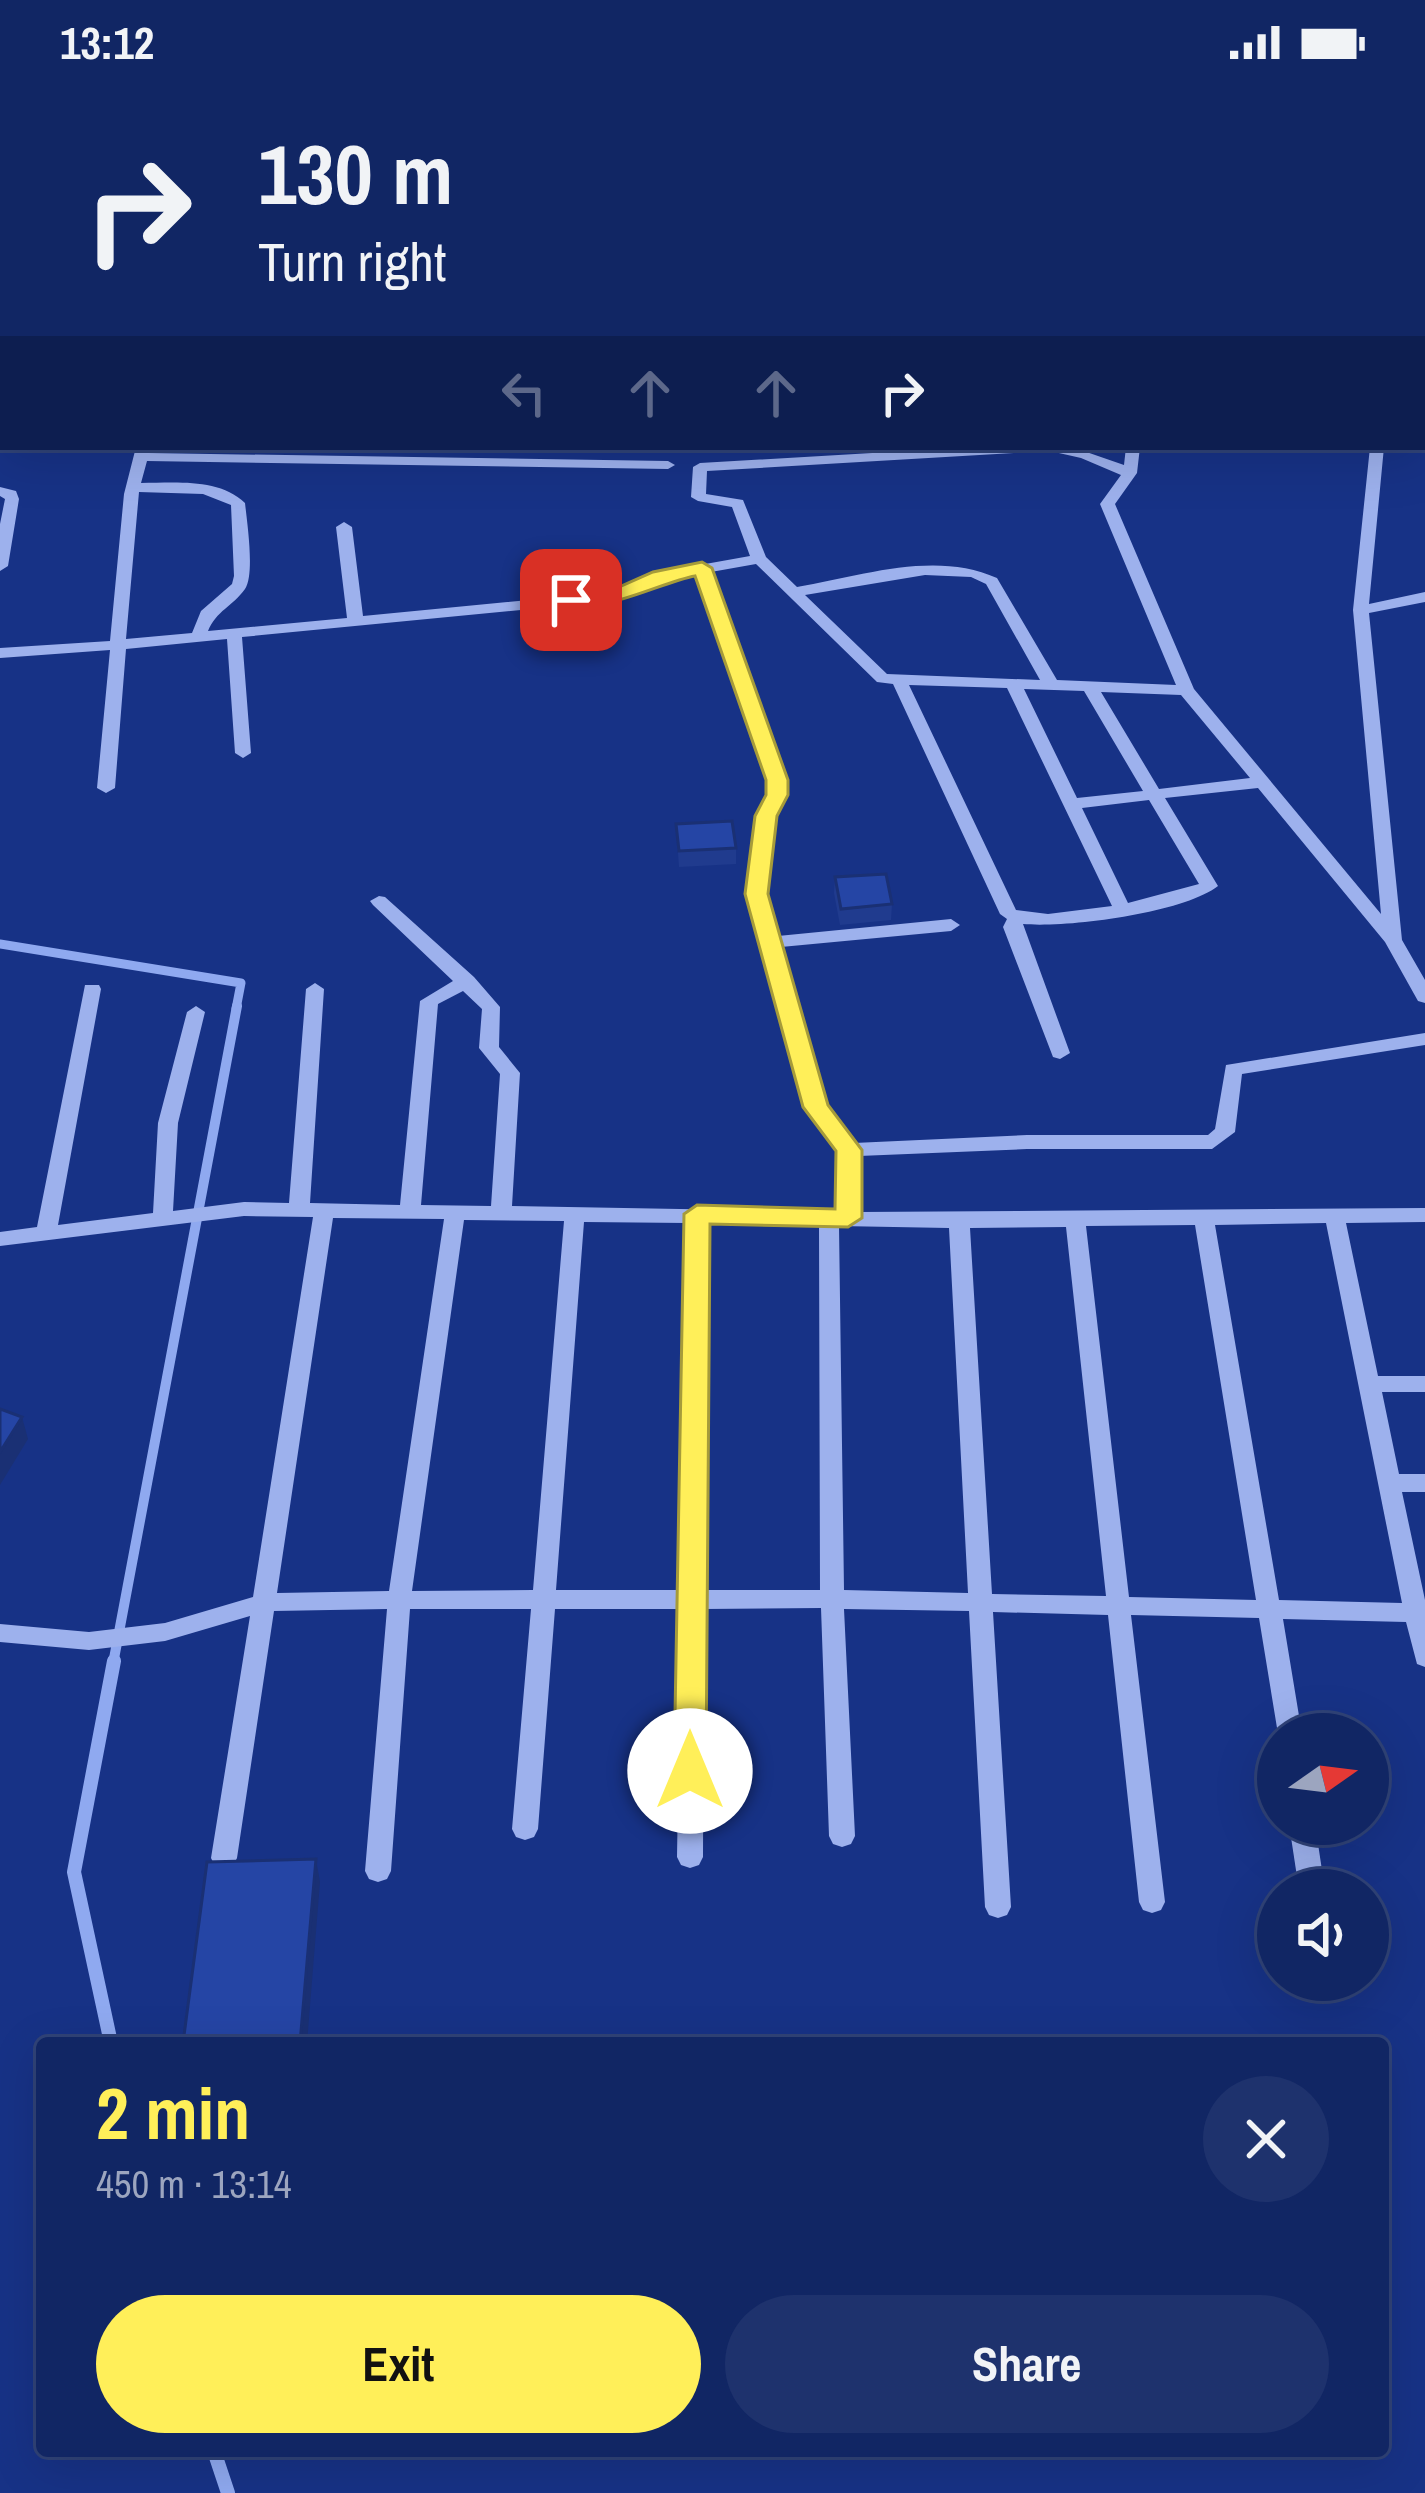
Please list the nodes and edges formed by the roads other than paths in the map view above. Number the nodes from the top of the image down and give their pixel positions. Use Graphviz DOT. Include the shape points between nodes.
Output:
graph roads {
  1 [pos="666,450"];
  2 [pos="1013,450"];
  3 [pos="1062,450"];
  4 [pos="1133,450"];
  5 [pos="1377,450"];
  6 [pos="142,452"];
  7 [pos="668,465"];
  8 [pos="700,467"];
  9 [pos="1130,473"];
  10 [pos="132,487"];
  11 [pos="0,491"];
  12 [pos="344,527"];
  13 [pos="759,559"];
  14 [pos="0,566"];
  15 [pos="702,568"];
  16 [pos="794,592"];
  17 [pos="1425,598"];
  18 [pos="1361,610"];
  19 [pos="355,619"];
  20 [pos="234,631"];
  21 [pos="199,635"];
  22 [pos="118,645"];
  23 [pos="0,653"];
  24 [pos="899,680"];
  25 [pos="1013,683"];
  26 [pos="1051,685"];
  27 [pos="1089,686"];
  28 [pos="1186,690"];
  29 [pos="243,753"];
  30 [pos="1262,782"];
  31 [pos="106,788"];
  32 [pos="1155,793"];
  33 [pos="1071,804"];
  34 [pos="379,901"];
  35 [pos="1123,911"];
  36 [pos="1016,919"];
  37 [pos="951,925"];
  38 [pos="1393,940"];
  39 [pos="772,942"];
  40 [pos="466,981"];
  41 [pos="92,989"];
  42 [pos="315,989"];
  43 [pos="1425,997"];
  44 [pos="196,1012"];
  45 [pos="1425,1040"];
  46 [pos="1060,1053"];
  47 [pos="849,1150"];
  48 [pos="299,1210"];
  49 [pos="324,1210"];
  50 [pos="410,1212"];
  51 [pos="575,1212"];
  52 [pos="455,1213"];
  53 [pos="501,1213"];
  54 [pos="697,1214"];
  55 [pos="1425,1215"];
  56 [pos="163,1216"];
  57 [pos="839,1218"];
  58 [pos="1204,1218"];
  59 [pos="1335,1218"];
  60 [pos="1075,1219"];
  61 [pos="959,1221"];
  62 [pos="46,1234"];
  63 [pos="0,1239"];
  64 [pos="1369,1384"];
  65 [pos="1425,1384"];
  66 [pos="1390,1483"];
  67 [pos="1425,1483"];
  68 [pos="544,1598"];
  69 [pos="691,1599"];
  70 [pos="832,1599"];
  71 [pos="399,1600"];
  72 [pos="267,1602"];
  73 [pos="984,1602"];
  74 [pos="1121,1604"];
  75 [pos="1272,1607"];
  76 [pos="1421,1613"];
  77 [pos="0,1633"];
  78 [pos="1425,1657"];
  79 [pos="1287,1713"];
  80 [pos="525,1828"];
  81 [pos="842,1837"];
  82 [pos="690,1857"];
  83 [pos="224,1858"];
  84 [pos="378,1871"];
  85 [pos="1152,1902"];
  86 [pos="998,1907"];
  1 -- 7 [label="street"];
  2 -- 8 [label="street"];
  3 -- 9 [label="street"];
  4 -- 9 [label="street"];
  5 -- 18 [label="street"];
  6 -- 7 [label="street"];
  6 -- 10 [label="street"];
  7 -- 8 [label="street"];
  8 -- 13 [label="street" via="698,496 738,503"];
  9 -- 28 [label="street" via="1107,505"];
  10 -- 21 [label="street" via="217,493 238,503 242,576"];
  10 -- 22 [label="street"];
  11 -- 14 [label="street" via="12,499"];
  12 -- 19 [label="street"];
  13 -- 15 [label="street"];
  13 -- 16 [label="street"];
  15 -- 19 [label="street" via="614,596"];
  15 -- 39 [label="street" via="777,780 755,885"];
  16 -- 24 [label="street" via="883,679"];
  16 -- 26 [label="street" via="978,571 992,581"];
  17 -- 18 [label="street"];
  18 -- 38 [label="street"];
  19 -- 20 [label="street"];
  20 -- 21 [label="street"];
  20 -- 29 [label="street"];
  21 -- 22 [label="street"];
  22 -- 23 [label="street"];
  22 -- 31 [label="street"];
  24 -- 25 [label="street"];
  24 -- 36 [label="street"];
  25 -- 26 [label="street"];
  25 -- 33 [label="street"];
  26 -- 27 [label="street"];
  27 -- 28 [label="street"];
  27 -- 32 [label="street"];
  28 -- 30 [label="street"];
  30 -- 32 [label="street"];
  30 -- 38 [label="street"];
  32 -- 33 [label="street"];
  32 -- 35 [label="street" via="1209,886"];
  33 -- 35 [label="street"];
  34 -- 40 [label="street"];
  35 -- 36 [label="street"];
  36 -- 46 [label="street" via="1012,927"];
  37 -- 39 [label="street"];
  38 -- 43 [label="street"];
  39 -- 47 [label="street" via="816,1107"];
  40 -- 50 [label="street" via="429,1001"];
  40 -- 53 [label="street" via="491,1007 489,1048 510,1073"];
  41 -- 62 [label="street"];
  42 -- 48 [label="street"];
  44 -- 56 [label="street" via="168,1123"];
  45 -- 47 [label="street" via="1232,1069 1225,1132 1212,1142"];
  47 -- 57 [label="street"];
  48 -- 49 [label="street"];
  48 -- 56 [label="street"];
  49 -- 50 [label="street"];
  49 -- 72 [label="street"];
  50 -- 52 [label="street"];
  51 -- 53 [label="street"];
  51 -- 54 [label="street"];
  51 -- 68 [label="street"];
  52 -- 53 [label="street"];
  52 -- 71 [label="street"];
  54 -- 57 [label="street"];
  54 -- 69 [label="street"];
  55 -- 59 [label="street"];
  56 -- 62 [label="street"];
  57 -- 61 [label="street"];
  57 -- 70 [label="street"];
  58 -- 59 [label="street"];
  58 -- 60 [label="street"];
  58 -- 75 [label="street"];
  59 -- 64 [label="street"];
  60 -- 61 [label="street"];
  60 -- 74 [label="street"];
  61 -- 73 [label="street"];
  62 -- 63 [label="street"];
  64 -- 65 [label="street"];
  64 -- 66 [label="street"];
  66 -- 67 [label="street"];
  66 -- 76 [label="street"];
  68 -- 69 [label="street"];
  68 -- 71 [label="street"];
  68 -- 80 [label="street"];
  69 -- 70 [label="street"];
  69 -- 82 [label="street"];
  70 -- 73 [label="street"];
  70 -- 81 [label="street"];
  71 -- 72 [label="street"];
  71 -- 84 [label="street"];
  72 -- 77 [label="street" via="165,1632 89,1641"];
  72 -- 83 [label="street"];
  73 -- 74 [label="street"];
  73 -- 86 [label="street"];
  74 -- 75 [label="street"];
  74 -- 85 [label="street"];
  75 -- 76 [label="street"];
  75 -- 79 [label="street"];
  76 -- 78 [label="street"];
}
